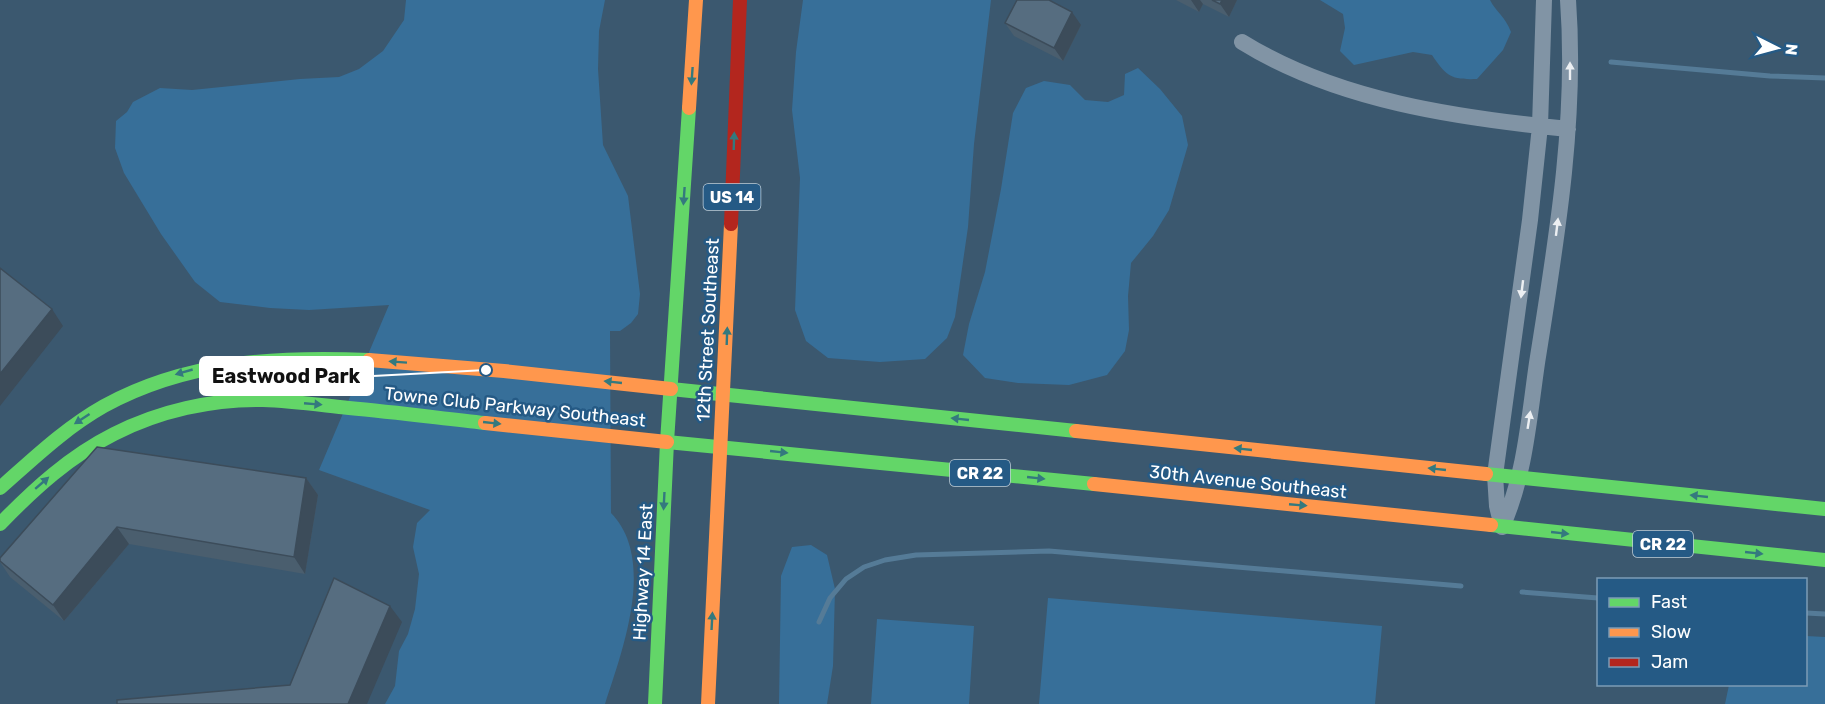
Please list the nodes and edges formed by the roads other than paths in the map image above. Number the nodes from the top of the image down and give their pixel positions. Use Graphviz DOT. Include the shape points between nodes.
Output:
graph roads {
  1 [pos="696,0"];
  2 [pos="740,0"];
  3 [pos="1544,0"];
  4 [pos="1568,0"];
  5 [pos="1242,42"];
  6 [pos="1540,126"];
  7 [pos="1568,129"];
  8 [pos="671,389"];
  9 [pos="724,394"];
  10 [pos="667,442"];
  11 [pos="721,447"];
  12 [pos="1495,475"];
  13 [pos="1519,478"];
  14 [pos="0,488"];
  15 [pos="1825,508"];
  16 [pos="0,524"];
  17 [pos="1502,527"];
  18 [pos="1825,560"];
  19 [pos="655,704"];
  20 [pos="708,704"];
  1 -- 8 [label="main road, 12th Street Southeast / US 14, one-way"];
  9 -- 2 [label="main road, 12th Street Southeast / US 14, one-way"];
  3 -- 6 [label="street"];
  7 -- 4 [label="street, one-way"];
  5 -- 6 [label="street" via="1311,78 1363,95"];
  6 -- 7 [label="street"];
  6 -- 12 [label="street, one-way" via="1521,299"];
  13 -- 7 [label="street, one-way" via="1548,303"];
  8 -- 9 [label="main road, 30th Avenue Southeast"];
  8 -- 10 [label="main road, 12th Street Southeast / US 14"];
  8 -- 14 [label="main road, Towne Club Parkway Southeast, one-way" via="330,357 226,362 157,381 109,403 45,446"];
  9 -- 11 [label="main road, 12th Street Southeast / US 14"];
  12 -- 9 [label="main road, 30th Avenue Southeast, one-way"];
  10 -- 11 [label="main road, 30th Avenue Southeast / CR 22"];
  16 -- 10 [label="main road, Towne Club Parkway Southeast, one-way" via="21,501 93,444 131,425 224,401 342,407"];
  10 -- 19 [label="main road, Highway 14 East / US 14, one-way"];
  11 -- 17 [label="main road, 30th Avenue Southeast / CR 22, one-way"];
  20 -- 11 [label="main road, US 14, one-way"];
  12 -- 13 [label="main road, 30th Avenue Southeast"];
  12 -- 17 [label="street"];
  15 -- 13 [label="main road, 30th Avenue Southeast, one-way"];
  13 -- 17 [label="street"];
  17 -- 18 [label="main road, 30th Avenue Southeast / CR 22, one-way"];
}
